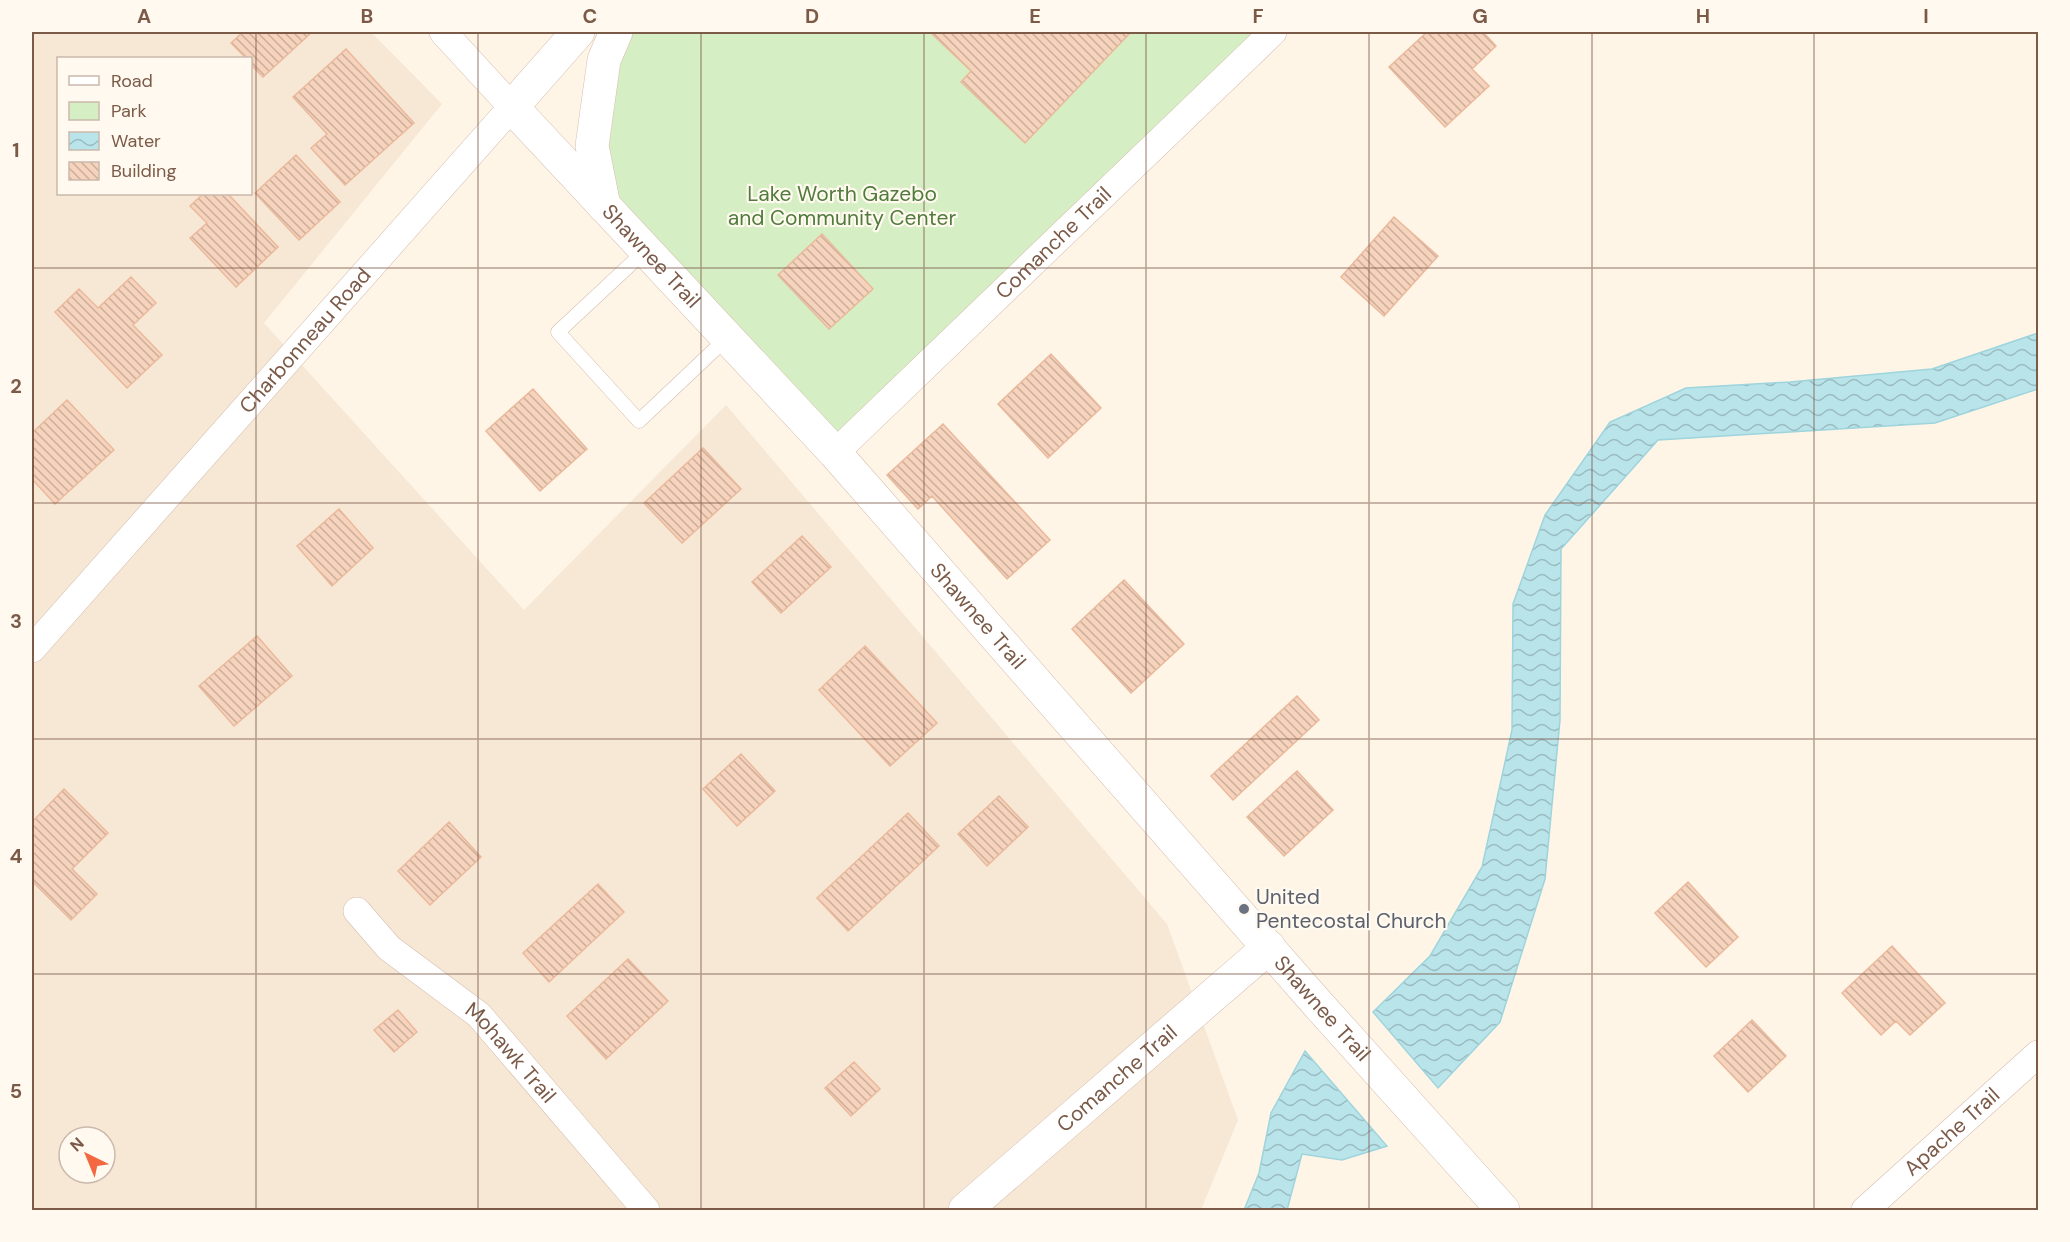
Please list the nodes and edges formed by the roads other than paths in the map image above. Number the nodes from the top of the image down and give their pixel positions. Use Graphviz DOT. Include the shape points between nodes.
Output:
graph roads {
  1 [pos="443,32"];
  2 [pos="578,32"];
  3 [pos="616,32"];
  4 [pos="1273,32"];
  5 [pos="512,107"];
  6 [pos="604,206"];
  7 [pos="646,250"];
  8 [pos="728,337"];
  9 [pos="835,453"];
  10 [pos="32,649"];
  11 [pos="357,911"];
  12 [pos="1269,947"];
  13 [pos="2038,1054"];
  14 [pos="646,1210"];
  15 [pos="965,1210"];
  16 [pos="1503,1210"];
  17 [pos="1865,1210"];
  1 -- 5 [label="street, Shawnee Trail"];
  2 -- 5 [label="street, Charbonneau Road"];
  3 -- 6 [label="street" via="604,60 592,146"];
  4 -- 9 [label="street, Comanche Trail"];
  5 -- 6 [label="street, Shawnee Trail"];
  5 -- 10 [label="street, Charbonneau Road"];
  6 -- 7 [label="street, Shawnee Trail"];
  7 -- 8 [label="street, Shawnee Trail"];
  7 -- 8 [label="lane" via="558,332 639,421"];
  8 -- 9 [label="street, Shawnee Trail"];
  9 -- 12 [label="street, Shawnee Trail"];
  11 -- 14 [label="street, Mohawk Trail" via="390,948 479,1015"];
  12 -- 15 [label="street, Comanche Trail"];
  12 -- 16 [label="street, Shawnee Trail"];
  13 -- 17 [label="street, Apache Trail"];
}
